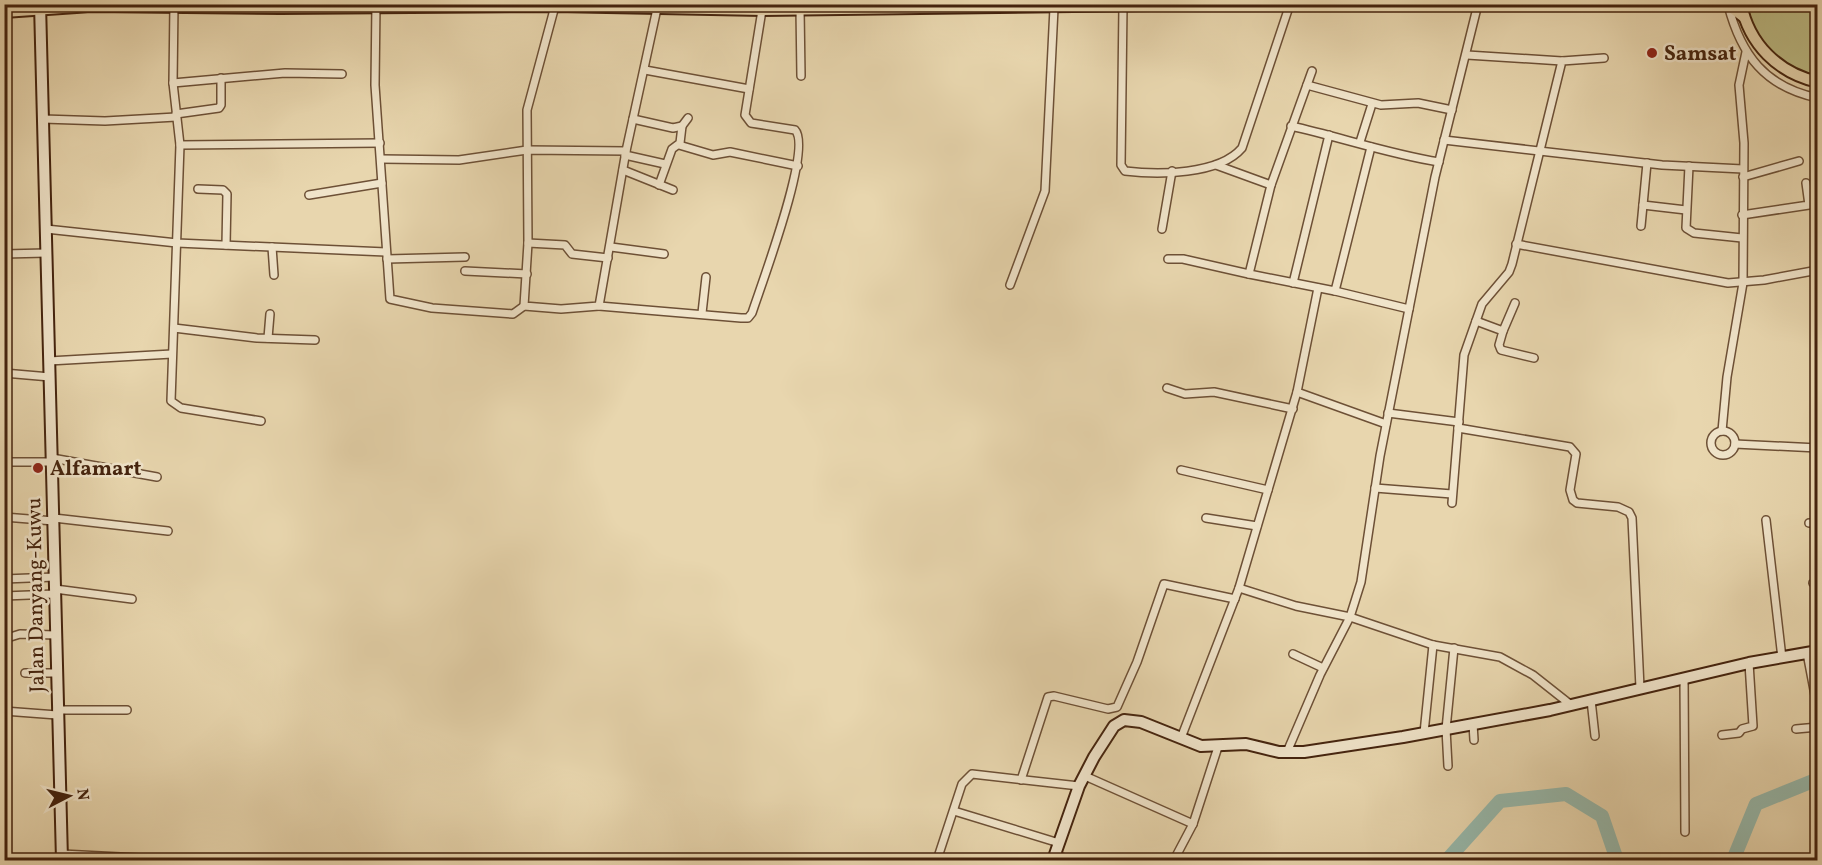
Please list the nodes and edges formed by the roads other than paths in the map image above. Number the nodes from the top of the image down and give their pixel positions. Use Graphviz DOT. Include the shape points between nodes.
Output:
graph roads {
  1 [pos="22,4"];
  2 [pos="1226,4"];
  3 [pos="1290,4"];
  4 [pos="1478,4"];
  5 [pos="1741,4"];
  6 [pos="4,5"];
  7 [pos="174,5"];
  8 [pos="1727,5"];
  9 [pos="376,6"];
  10 [pos="476,6"];
  11 [pos="555,6"];
  12 [pos="1123,6"];
  13 [pos="40,7"];
  14 [pos="657,7"];
  15 [pos="763,7"];
  16 [pos="1054,8"];
  17 [pos="800,9"];
  18 [pos="4,12"];
  19 [pos="1744,17"];
  20 [pos="1746,52"];
  21 [pos="1467,55"];
  22 [pos="1604,58"];
  23 [pos="1562,62"];
  24 [pos="645,70"];
  25 [pos="1312,71"];
  26 [pos="342,74"];
  27 [pos="801,76"];
  28 [pos="221,78"];
  29 [pos="1818,82"];
  30 [pos="173,83"];
  31 [pos="1306,85"];
  32 [pos="749,89"];
  33 [pos="1818,98"];
  34 [pos="1372,104"];
  35 [pos="1452,110"];
  36 [pos="176,116"];
  37 [pos="688,118"];
  38 [pos="43,119"];
  39 [pos="633,119"];
  40 [pos="682,126"];
  41 [pos="1291,126"];
  42 [pos="1329,135"];
  43 [pos="1444,140"];
  44 [pos="1360,142"];
  45 [pos="380,143"];
  46 [pos="180,145"];
  47 [pos="679,145"];
  48 [pos="1371,147"];
  49 [pos="527,150"];
  50 [pos="1541,152"];
  51 [pos="625,153"];
  52 [pos="381,159"];
  53 [pos="1799,161"];
  54 [pos="1439,162"];
  55 [pos="665,164"];
  56 [pos="1647,164"];
  57 [pos="1216,165"];
  58 [pos="798,166"];
  59 [pos="1689,166"];
  60 [pos="623,170"];
  61 [pos="1172,171"];
  62 [pos="1743,173"];
  63 [pos="382,183"];
  64 [pos="1806,183"];
  65 [pos="659,184"];
  66 [pos="1271,185"];
  67 [pos="198,189"];
  68 [pos="673,190"];
  69 [pos="309,195"];
  70 [pos="1643,205"];
  71 [pos="1686,210"];
  72 [pos="1742,215"];
  73 [pos="1641,226"];
  74 [pos="46,229"];
  75 [pos="1162,230"];
  76 [pos="1742,238"];
  77 [pos="177,243"];
  78 [pos="528,243"];
  79 [pos="1516,244"];
  80 [pos="226,245"];
  81 [pos="272,247"];
  82 [pos="611,247"];
  83 [pos="46,253"];
  84 [pos="4,254"];
  85 [pos="664,254"];
  86 [pos="386,255"];
  87 [pos="465,257"];
  88 [pos="608,258"];
  89 [pos="1168,259"];
  90 [pos="1818,270"];
  91 [pos="465,271"];
  92 [pos="526,274"];
  93 [pos="1249,274"];
  94 [pos="274,275"];
  95 [pos="706,277"];
  96 [pos="1293,282"];
  97 [pos="1743,283"];
  98 [pos="1010,285"];
  99 [pos="1318,288"];
  100 [pos="1335,291"];
  101 [pos="1515,303"];
  102 [pos="524,306"];
  103 [pos="599,306"];
  104 [pos="1409,309"];
  105 [pos="702,313"];
  106 [pos="270,314"];
  107 [pos="1476,321"];
  108 [pos="174,328"];
  109 [pos="1503,331"];
  110 [pos="268,338"];
  111 [pos="315,340"];
  112 [pos="172,354"];
  113 [pos="1534,358"];
  114 [pos="49,361"];
  115 [pos="4,373"];
  116 [pos="50,377"];
  117 [pos="1167,388"];
  118 [pos="1297,392"];
  119 [pos="1293,409"];
  120 [pos="1388,413"];
  121 [pos="261,421"];
  122 [pos="1386,424"];
  123 [pos="1458,425"];
  124 [pos="1722,431"];
  125 [pos="1735,444"];
  126 [pos="1818,448"];
  127 [pos="52,460"];
  128 [pos="4,462"];
  129 [pos="1181,470"];
  130 [pos="157,477"];
  131 [pos="1375,488"];
  132 [pos="1268,490"];
  133 [pos="1452,494"];
  134 [pos="1452,503"];
  135 [pos="4,518"];
  136 [pos="1206,518"];
  137 [pos="54,519"];
  138 [pos="1766,520"];
  139 [pos="1809,523"];
  140 [pos="1818,523"];
  141 [pos="1257,526"];
  142 [pos="168,531"];
  143 [pos="55,577"];
  144 [pos="4,579"];
  145 [pos="1239,588"];
  146 [pos="55,592"];
  147 [pos="4,596"];
  148 [pos="1235,598"];
  149 [pos="132,599"];
  150 [pos="1350,617"];
  151 [pos="56,635"];
  152 [pos="4,639"];
  153 [pos="1433,645"];
  154 [pos="1454,648"];
  155 [pos="1812,652"];
  156 [pos="1293,654"];
  157 [pos="1782,658"];
  158 [pos="1749,663"];
  159 [pos="1323,668"];
  160 [pos="25,673"];
  161 [pos="56,673"];
  162 [pos="1684,678"];
  163 [pos="1640,688"];
  164 [pos="1591,700"];
  165 [pos="1571,705"];
  166 [pos="1113,709"];
  167 [pos="127,710"];
  168 [pos="4,711"];
  169 [pos="1818,711"];
  170 [pos="57,713"];
  171 [pos="1119,721"];
  172 [pos="1473,724"];
  173 [pos="1818,726"];
  174 [pos="1446,729"];
  175 [pos="1796,729"];
  176 [pos="1424,734"];
  177 [pos="1722,735"];
  178 [pos="1595,736"];
  179 [pos="1181,738"];
  180 [pos="1474,740"];
  181 [pos="1218,747"];
  182 [pos="1287,752"];
  183 [pos="1448,766"];
  184 [pos="1021,780"];
  185 [pos="1082,781"];
  186 [pos="954,811"];
  187 [pos="1193,824"];
  188 [pos="1685,832"];
  189 [pos="1056,853"];
  190 [pos="62,857"];
  191 [pos="140,858"];
  192 [pos="937,861"];
  193 [pos="1069,861"];
  194 [pos="1174,861"];
  1 -- 6 [label="main road"];
  2 -- 12 [label="main road"];
  3 -- 57 [label="street" via="1242,148"];
  4 -- 21 [label="street"];
  5 -- 19 [label="main road"];
  7 -- 9 [label="main road"];
  7 -- 13 [label="main road"];
  7 -- 30 [label="street"];
  8 -- 19 [label="main road"];
  8 -- 20 [label="street"];
  9 -- 10 [label="main road"];
  9 -- 45 [label="street" via="375,86"];
  10 -- 11 [label="main road"];
  11 -- 14 [label="main road"];
  11 -- 49 [label="street" via="527,110"];
  12 -- 16 [label="main road"];
  12 -- 61 [label="street" via="1121,165 1130,172"];
  13 -- 18 [label="main road"];
  13 -- 38 [label="main road, Jalan Danyang-Kuwu"];
  14 -- 15 [label="main road"];
  14 -- 24 [label="street"];
  15 -- 17 [label="main road"];
  15 -- 32 [label="street"];
  16 -- 17 [label="main road"];
  16 -- 98 [label="street" via="1045,191"];
  17 -- 27 [label="street"];
  19 -- 29 [label="main road" via="1757,44 1773,62 1797,76"];
  20 -- 33 [label="street" via="1766,75 1785,88"];
  20 -- 62 [label="street" via="1739,85"];
  21 -- 23 [label="street"];
  21 -- 35 [label="street"];
  22 -- 23 [label="street"];
  23 -- 50 [label="street"];
  24 -- 32 [label="street"];
  24 -- 39 [label="street"];
  25 -- 31 [label="street"];
  26 -- 28 [label="street"];
  28 -- 30 [label="street"];
  28 -- 36 [label="street" via="219,108"];
  30 -- 36 [label="street"];
  31 -- 34 [label="street"];
  31 -- 41 [label="street"];
  32 -- 58 [label="street" via="746,120 795,130 801,140"];
  34 -- 35 [label="street" via="1418,103"];
  34 -- 44 [label="street"];
  35 -- 43 [label="street"];
  36 -- 38 [label="street" via="105,121"];
  36 -- 46 [label="street"];
  37 -- 40 [label="street"];
  38 -- 74 [label="main road, Jalan Danyang-Kuwu"];
  39 -- 40 [label="street" via="673,128"];
  39 -- 51 [label="street"];
  40 -- 47 [label="street"];
  41 -- 42 [label="street"];
  41 -- 66 [label="street"];
  42 -- 44 [label="street"];
  42 -- 96 [label="street"];
  43 -- 50 [label="street"];
  43 -- 54 [label="street"];
  44 -- 48 [label="street"];
  45 -- 46 [label="street"];
  45 -- 52 [label="street"];
  46 -- 77 [label="street"];
  47 -- 55 [label="street" via="672,149"];
  47 -- 58 [label="street" via="713,155 729,152"];
  48 -- 54 [label="street"];
  48 -- 100 [label="street"];
  49 -- 51 [label="street"];
  49 -- 52 [label="street" via="459,160"];
  49 -- 78 [label="street"];
  50 -- 56 [label="street"];
  50 -- 79 [label="street"];
  51 -- 55 [label="street"];
  51 -- 60 [label="street"];
  52 -- 63 [label="street"];
  53 -- 62 [label="street"];
  54 -- 104 [label="street"];
  55 -- 65 [label="street"];
  56 -- 59 [label="street"];
  56 -- 70 [label="street"];
  57 -- 61 [label="street"];
  57 -- 66 [label="street"];
  58 -- 105 [label="street" via="752,313 748,318"];
  59 -- 62 [label="street"];
  59 -- 71 [label="street"];
  60 -- 65 [label="street"];
  60 -- 82 [label="street"];
  61 -- 75 [label="street"];
  62 -- 72 [label="street"];
  63 -- 69 [label="street"];
  63 -- 86 [label="street"];
  64 -- 72 [label="street" via="1809,205"];
  65 -- 68 [label="street"];
  66 -- 93 [label="street"];
  67 -- 80 [label="street" via="223,190 227,194"];
  70 -- 71 [label="street"];
  70 -- 73 [label="street"];
  71 -- 76 [label="street" via="1685,225 1689,231"];
  72 -- 76 [label="street"];
  74 -- 77 [label="street"];
  74 -- 83 [label="main road, Jalan Danyang-Kuwu"];
  76 -- 97 [label="street"];
  77 -- 80 [label="street"];
  77 -- 108 [label="street"];
  78 -- 88 [label="street" via="565,245 572,254"];
  78 -- 92 [label="street"];
  79 -- 97 [label="street"];
  79 -- 107 [label="street" via="1509,272 1488,295"];
  80 -- 81 [label="street"];
  81 -- 86 [label="street"];
  81 -- 94 [label="street"];
  82 -- 85 [label="street"];
  82 -- 88 [label="street"];
  83 -- 84 [label="street"];
  83 -- 114 [label="main road, Jalan Danyang-Kuwu"];
  86 -- 87 [label="street"];
  86 -- 102 [label="street" via="393,301 513,314"];
  88 -- 103 [label="street"];
  89 -- 93 [label="street"];
  90 -- 97 [label="street"];
  91 -- 92 [label="street"];
  92 -- 102 [label="street"];
  93 -- 96 [label="street"];
  95 -- 105 [label="street"];
  96 -- 99 [label="street"];
  97 -- 124 [label="street"];
  99 -- 100 [label="street"];
  99 -- 118 [label="street"];
  100 -- 104 [label="street"];
  101 -- 109 [label="street"];
  102 -- 103 [label="street"];
  103 -- 105 [label="street"];
  104 -- 120 [label="street"];
  106 -- 110 [label="street"];
  107 -- 109 [label="street"];
  107 -- 123 [label="street" via="1464,354"];
  108 -- 110 [label="street"];
  108 -- 112 [label="street"];
  109 -- 113 [label="street" via="1501,350"];
  110 -- 111 [label="street"];
  112 -- 114 [label="street"];
  112 -- 121 [label="street" via="169,391 175,406"];
  114 -- 116 [label="main road, Jalan Danyang-Kuwu"];
  115 -- 116 [label="street"];
  116 -- 127 [label="main road, Jalan Danyang-Kuwu"];
  117 -- 119 [label="street" via="1185,394 1214,392"];
  118 -- 119 [label="street"];
  118 -- 122 [label="street"];
  119 -- 132 [label="street"];
  120 -- 122 [label="street"];
  120 -- 123 [label="street"];
  122 -- 131 [label="street"];
  123 -- 133 [label="street"];
  123 -- 163 [label="street" via="1570,447 1576,454 1570,490 1573,500 1629,512"];
  124 -- 125 [label="street" via="1731,434"];
  124 -- 125 [label="street" via="1712,440 1717,453 1727,454"];
  125 -- 126 [label="street"];
  127 -- 128 [label="street"];
  127 -- 130 [label="street"];
  127 -- 137 [label="main road, Jalan Danyang-Kuwu"];
  129 -- 132 [label="street"];
  131 -- 133 [label="street"];
  131 -- 150 [label="street" via="1361,582"];
  132 -- 141 [label="street"];
  133 -- 134 [label="street"];
  135 -- 137 [label="street"];
  136 -- 141 [label="street"];
  137 -- 142 [label="street"];
  137 -- 143 [label="main road, Jalan Danyang-Kuwu"];
  138 -- 157 [label="street"];
  139 -- 140 [label="street"];
  141 -- 145 [label="street"];
  143 -- 144 [label="street"];
  143 -- 146 [label="main road, Jalan Danyang-Kuwu"];
  145 -- 148 [label="street"];
  145 -- 150 [label="street" via="1296,606"];
  146 -- 147 [label="street"];
  146 -- 149 [label="street"];
  146 -- 151 [label="main road, Jalan Danyang-Kuwu"];
  148 -- 166 [label="street" via="1164,584 1137,662 1121,701"];
  148 -- 179 [label="street"];
  150 -- 153 [label="street"];
  150 -- 159 [label="street"];
  151 -- 152 [label="street" via="20,634"];
  151 -- 161 [label="main road, Jalan Danyang-Kuwu"];
  153 -- 154 [label="street"];
  153 -- 176 [label="street"];
  154 -- 165 [label="street" via="1485,653 1514,664"];
  154 -- 174 [label="street"];
  155 -- 157 [label="main road"];
  155 -- 169 [label="street"];
  156 -- 159 [label="street"];
  157 -- 158 [label="main road"];
  158 -- 162 [label="main road"];
  158 -- 177 [label="street" via="1754,725 1739,733"];
  159 -- 182 [label="street"];
  160 -- 161 [label="street"];
  161 -- 170 [label="main road, Jalan Danyang-Kuwu"];
  162 -- 163 [label="main road"];
  162 -- 188 [label="street"];
  163 -- 164 [label="main road"];
  164 -- 165 [label="main road"];
  164 -- 178 [label="street"];
  165 -- 172 [label="main road"];
  166 -- 171 [label="street"];
  166 -- 184 [label="street" via="1048,698"];
  167 -- 170 [label="street"];
  168 -- 170 [label="street"];
  170 -- 190 [label="main road, Jalan Danyang-Kuwu"];
  171 -- 179 [label="main road" via="1132,720"];
  171 -- 185 [label="main road"];
  172 -- 174 [label="main road"];
  172 -- 180 [label="street"];
  173 -- 175 [label="street"];
  174 -- 176 [label="main road"];
  174 -- 183 [label="street"];
  176 -- 182 [label="main road"];
  179 -- 181 [label="main road" via="1201,746"];
  181 -- 182 [label="main road" via="1246,744"];
  181 -- 187 [label="street"];
  184 -- 185 [label="street"];
  184 -- 186 [label="street" via="972,774 962,784"];
  185 -- 187 [label="street"];
  185 -- 189 [label="main road"];
  186 -- 189 [label="street"];
  186 -- 192 [label="street"];
  187 -- 194 [label="street"];
  189 -- 193 [label="street"];
  190 -- 191 [label="street"];
}
